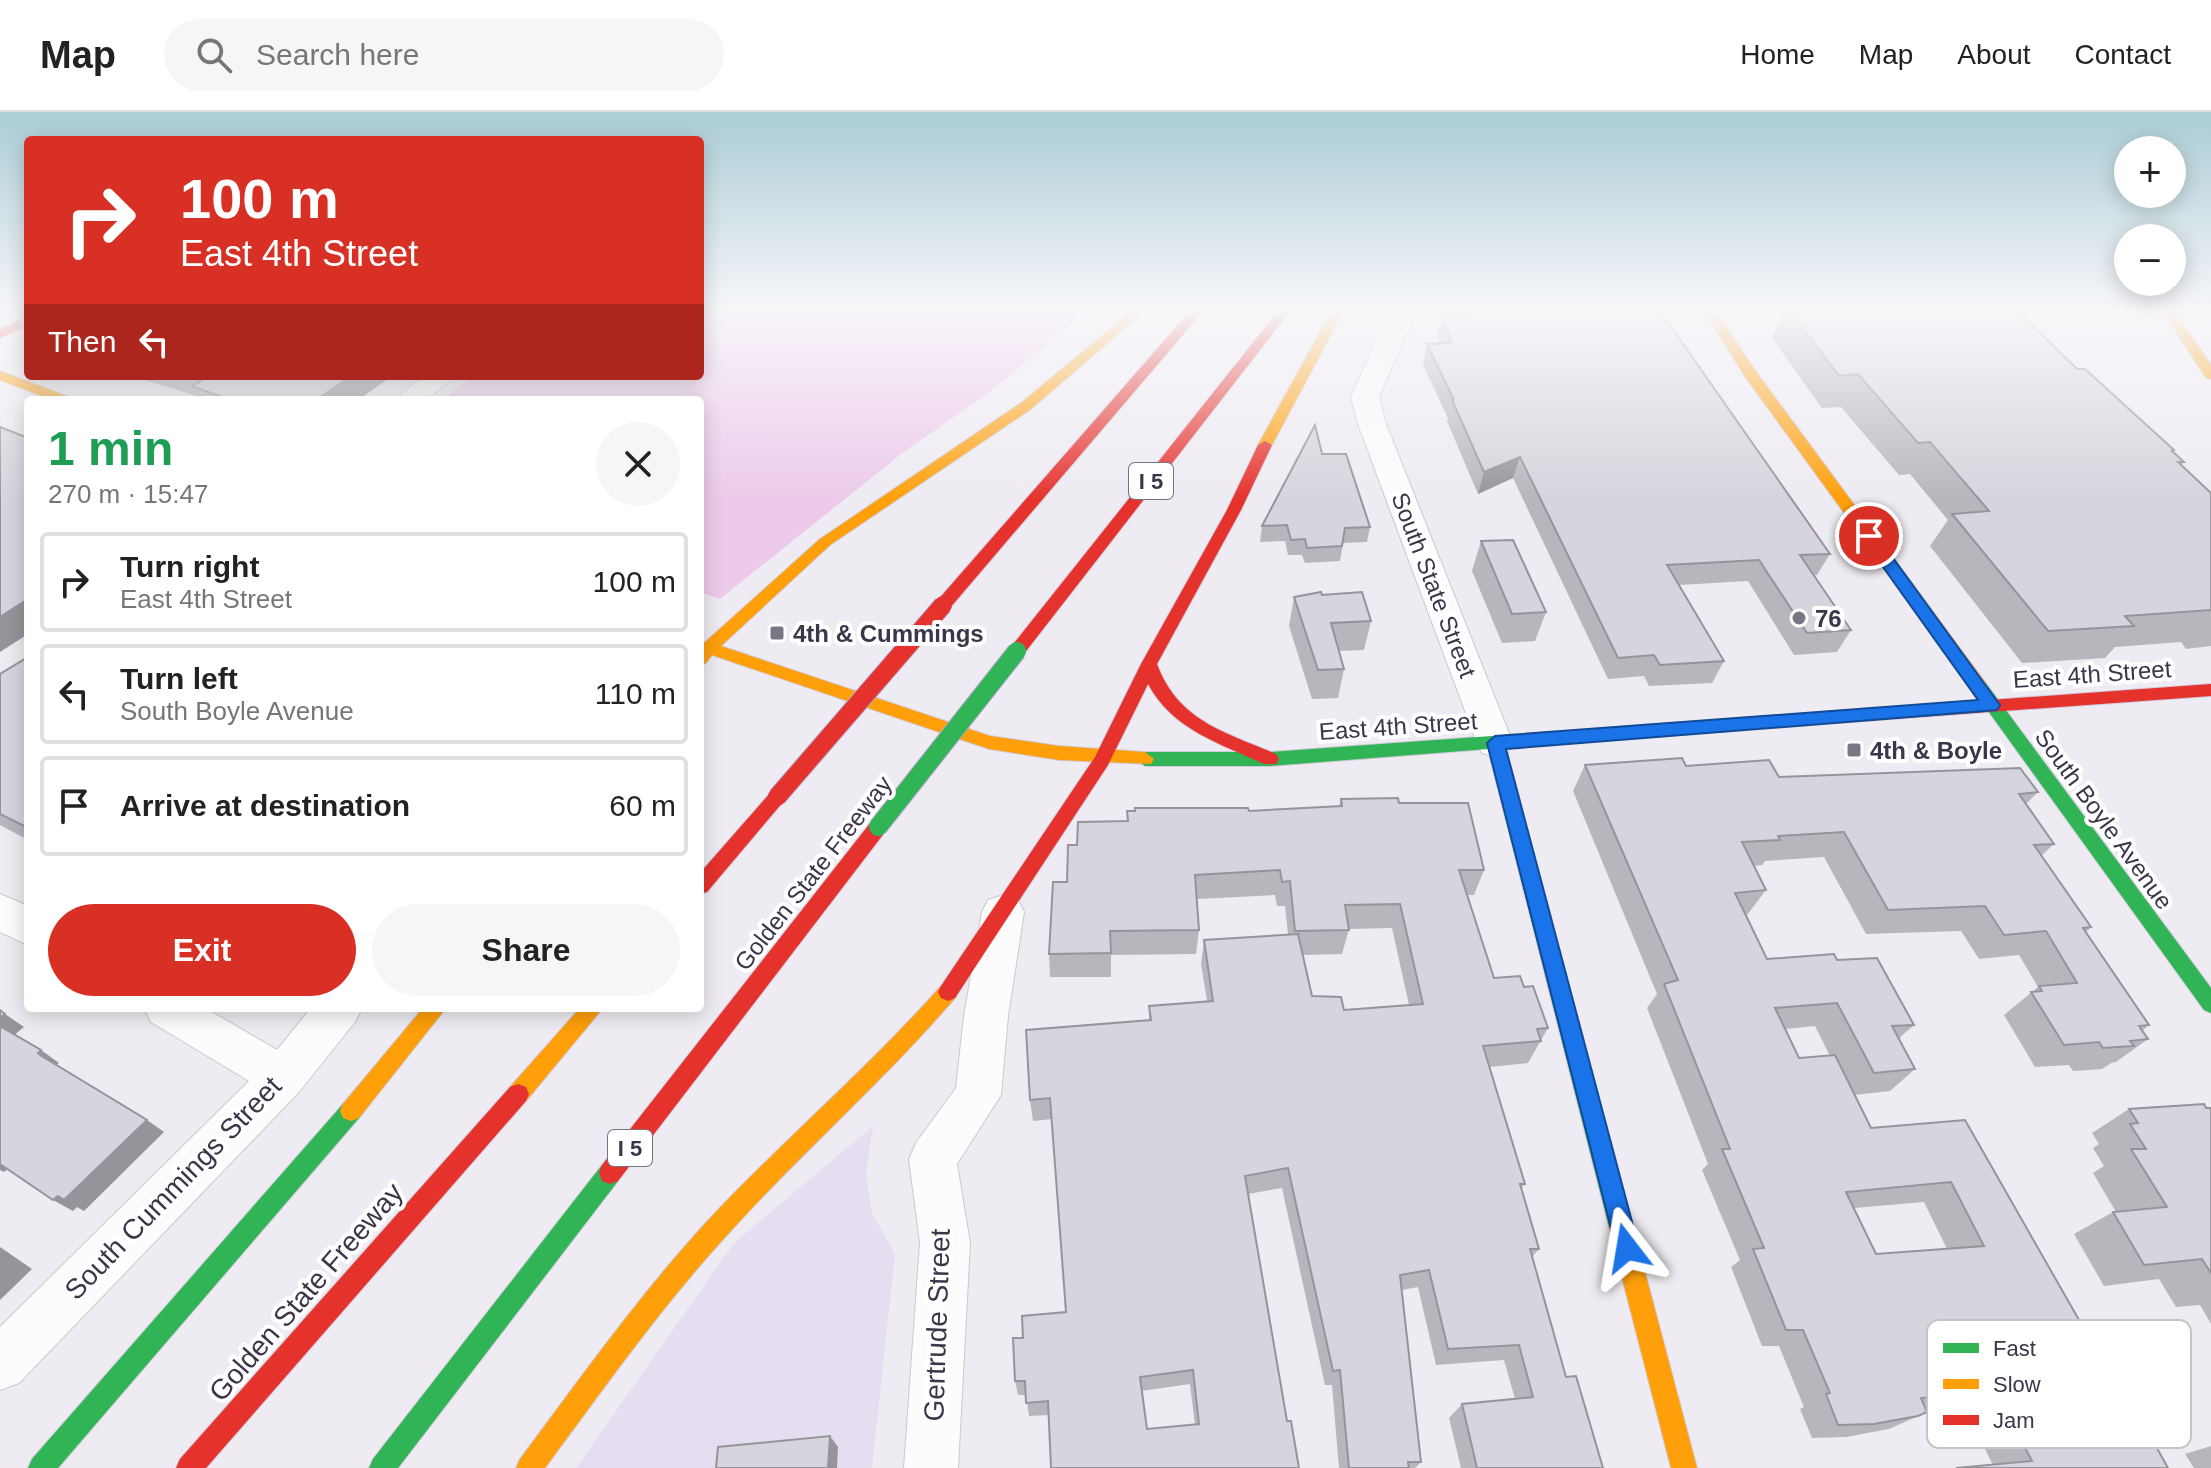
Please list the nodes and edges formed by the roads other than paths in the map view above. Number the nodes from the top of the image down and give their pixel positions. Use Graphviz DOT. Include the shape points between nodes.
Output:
graph roads {
  1 [pos="1065,373"];
  2 [pos="1143,373"];
  3 [pos="1235,373"];
  4 [pos="1302,373"];
  5 [pos="1375,373"];
  6 [pos="1750,373"];
  7 [pos="0,375"];
  8 [pos="436,380"];
  9 [pos="54,396"];
  10 [pos="414,396"];
  11 [pos="704,649"];
  12 [pos="704,650"];
  13 [pos="1149,664"];
  14 [pos="2211,690"];
  15 [pos="1991,705"];
  16 [pos="1495,743"];
  17 [pos="1270,759"];
  18 [pos="1102,760"];
  19 [pos="704,881"];
  20 [pos="0,911"];
  21 [pos="1003,911"];
  22 [pos="24,925"];
  23 [pos="2211,1004"];
  24 [pos="173,1012"];
  25 [pos="337,1012"];
  26 [pos="433,1012"];
  27 [pos="589,1012"];
  28 [pos="283,1077"];
  29 [pos="0,1364"];
  30 [pos="41,1468"];
  31 [pos="189,1468"];
  32 [pos="382,1468"];
  33 [pos="529,1468"];
  34 [pos="931,1468"];
  35 [pos="1684,1468"];
  1 -- 11 [label="main road" via="1026,406 825,542"];
  2 -- 19 [label="main road, bridge"];
  3 -- 32 [label="main road, Golden State Freeway / I 5, bridge"];
  4 -- 13 [label="main road"];
  5 -- 16 [label="street, South State Street" via="1365,397 1372,424"];
  6 -- 15 [label="main road, South Boyle Avenue"];
  7 -- 9 [label="main road"];
  8 -- 10 [label="street"];
  12 -- 18 [label="main road, East 4th Street" via="989,742"];
  13 -- 17 [label="main road" via="1154,688 1177,715"];
  13 -- 18 [label="main road"];
  14 -- 15 [label="main road, East 4th Street"];
  15 -- 16 [label="main road, East 4th Street"];
  15 -- 23 [label="main road, South Boyle Avenue"];
  16 -- 17 [label="main road, East 4th Street"];
  16 -- 35 [label="main road, South State Street"];
  17 -- 18 [label="main road, East 4th Street"];
  18 -- 21 [label="main road"];
  20 -- 22 [label="street"];
  21 -- 33 [label="main road" via="953,986 904,1045 767,1176 665,1289"];
  21 -- 34 [label="street, Gertrude Street" via="978,1095 933,1159 945,1243"];
  24 -- 28 [label="street"];
  25 -- 28 [label="street, South Cummings Street"];
  26 -- 30 [label="main road"];
  27 -- 31 [label="main road, Golden State Freeway"];
  28 -- 29 [label="street, South Cummings Street"];
}
